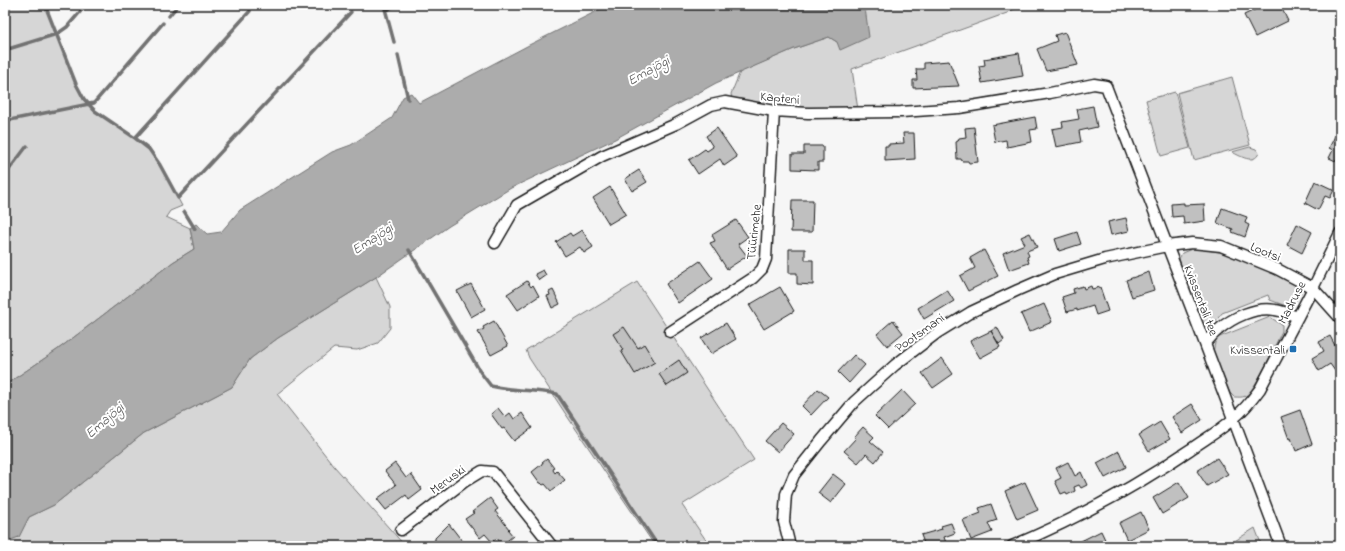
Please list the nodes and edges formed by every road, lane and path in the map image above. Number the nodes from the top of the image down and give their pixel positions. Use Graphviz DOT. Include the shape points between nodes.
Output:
graph roads {
  1 [pos="1106,86"];
  2 [pos="774,111"];
  3 [pos="1340,233"];
  4 [pos="496,243"];
  5 [pos="1167,246"];
  6 [pos="1313,288"];
  7 [pos="1298,317"];
  8 [pos="1340,318"];
  9 [pos="670,332"];
  10 [pos="1205,344"];
  11 [pos="1233,419"];
  12 [pos="401,530"];
  13 [pos="552,546"];
  14 [pos="790,546"];
  15 [pos="1012,546"];
  16 [pos="1281,546"];
  1 -- 2 [label="street, Kapteni" via="1094,84 959,108 909,112"];
  1 -- 5 [label="street, Kvissentali tee"];
  2 -- 4 [label="street, Kapteni" via="725,102 710,105 676,124 602,156 517,205"];
  2 -- 9 [label="street, Tüürimehe" via="766,259 762,269 753,278"];
  3 -- 6 [label="street, Madruse"];
  5 -- 6 [label="street, Lootsi" via="1192,242 1221,246 1277,269"];
  5 -- 10 [label="street, Kvissentali tee"];
  5 -- 14 [label="street, Pootsmani" via="1142,250 1055,274 1018,290 971,312 941,330 895,365 854,402 820,440 794,475 786,494 784,522"];
  6 -- 7 [label="street, Madruse"];
  6 -- 8 [label="street, Lootsi"];
  7 -- 10 [label="street" via="1274,309 1259,310 1226,324"];
  7 -- 11 [label="street, Madruse" via="1260,389"];
  10 -- 11 [label="street, Kvissentali tee"];
  11 -- 15 [label="street" via="1170,463 1106,501"];
  11 -- 16 [label="street, Kvissentali tee"];
  12 -- 13 [label="street, Meruski" via="464,482 482,471 493,472"];
}
